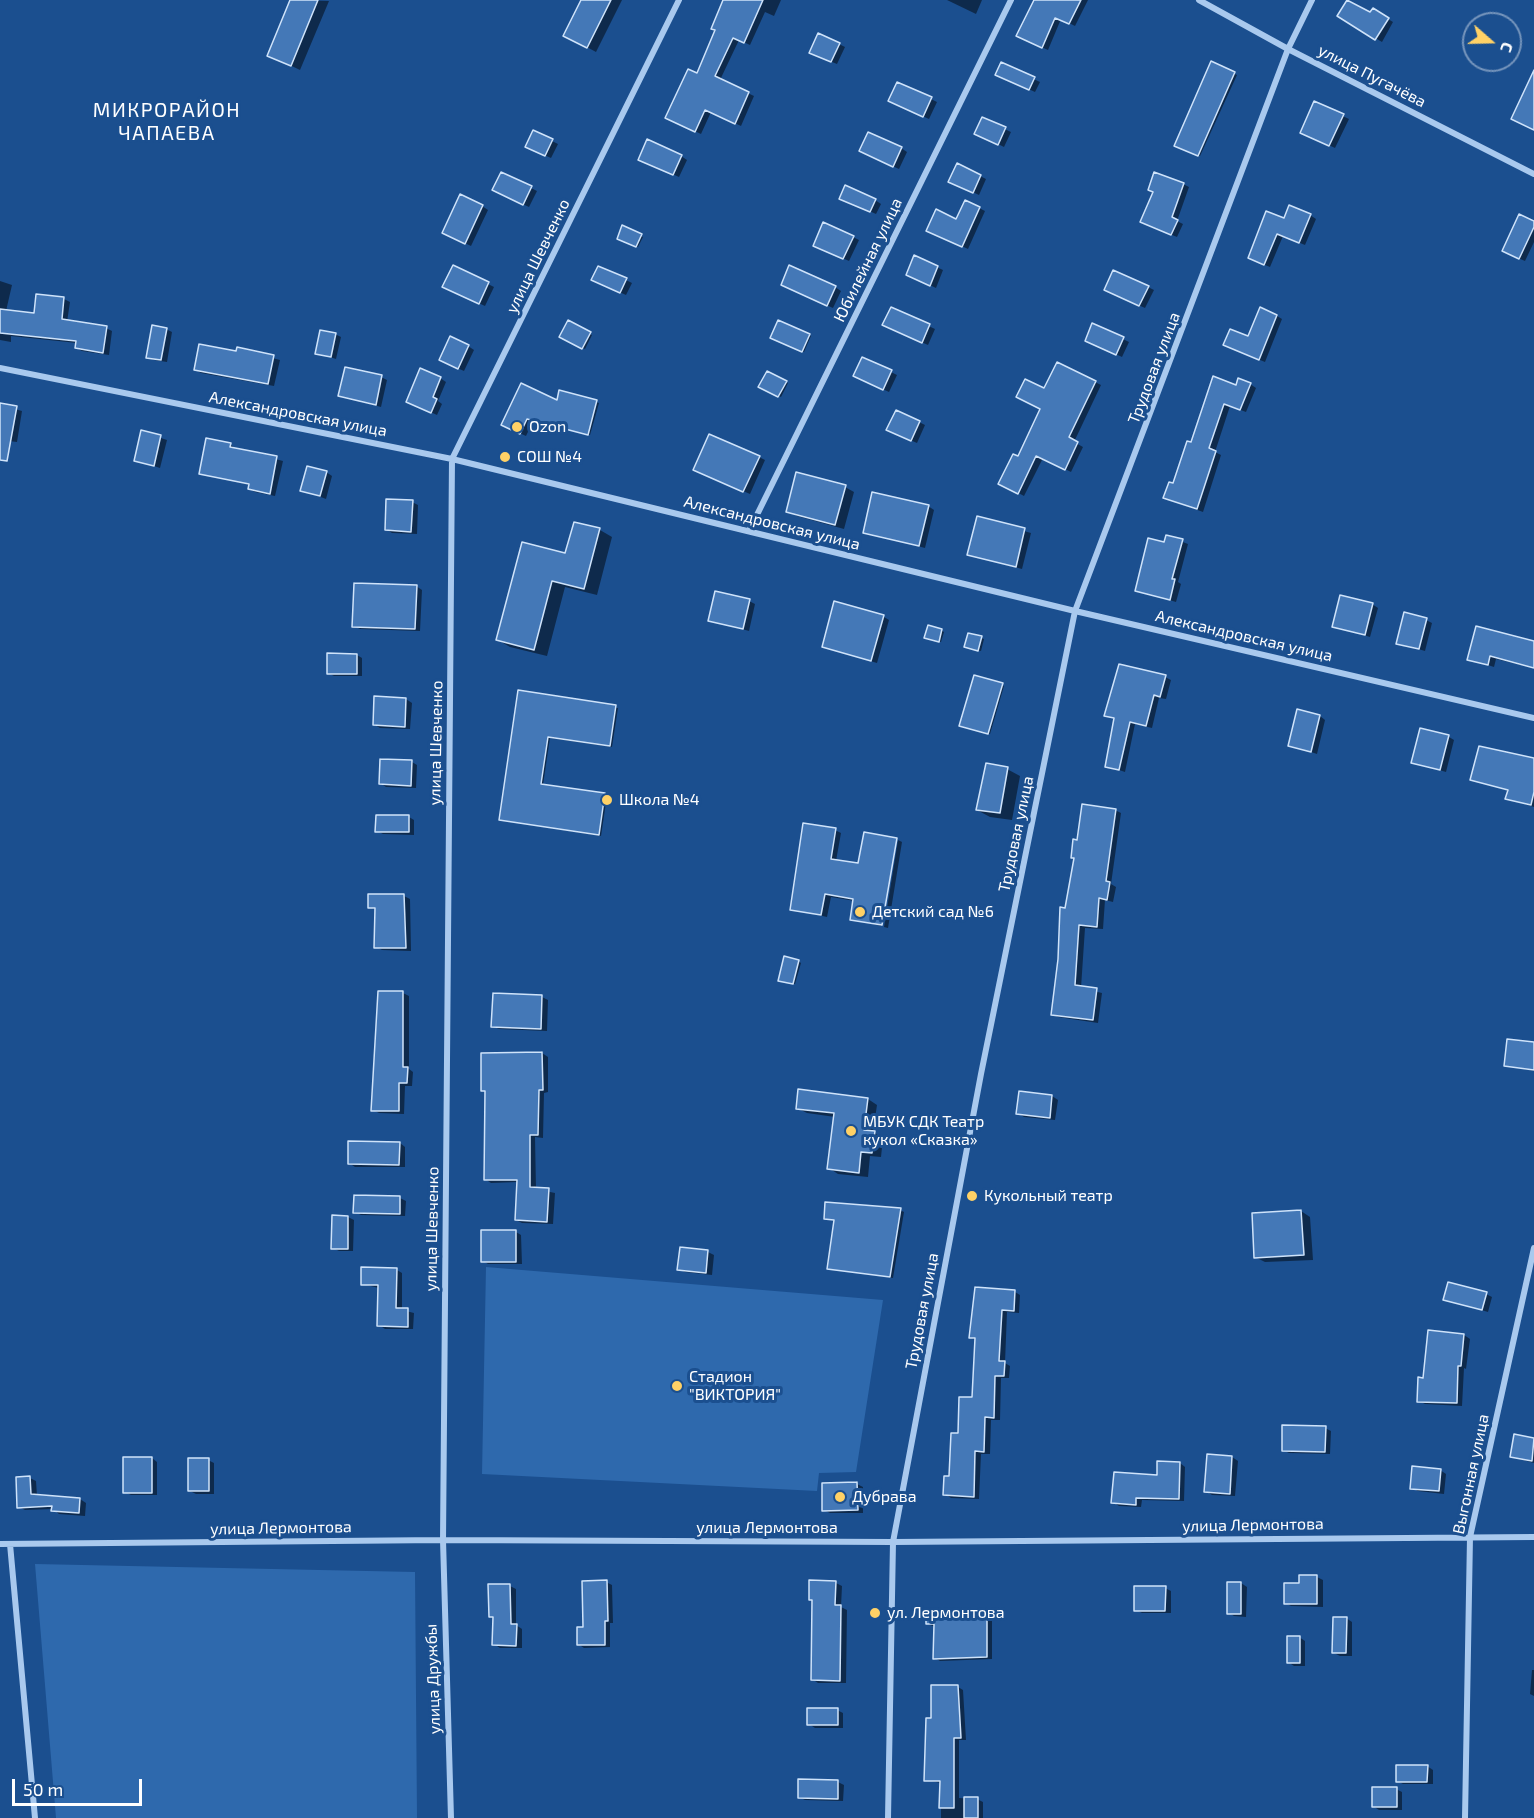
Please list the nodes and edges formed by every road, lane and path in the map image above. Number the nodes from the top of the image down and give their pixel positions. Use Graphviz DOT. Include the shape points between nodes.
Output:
graph roads {
  1 [pos="679,0"];
  2 [pos="1011,0"];
  3 [pos="1199,0"];
  4 [pos="1312,0"];
  5 [pos="1288,49"];
  6 [pos="1534,174"];
  7 [pos="0,368"];
  8 [pos="452,459"];
  9 [pos="749,531"];
  10 [pos="1075,611"];
  11 [pos="1534,717"];
  12 [pos="1534,1248"];
  13 [pos="1470,1537"];
  14 [pos="1534,1537"];
  15 [pos="442,1540"];
  16 [pos="893,1542"];
  17 [pos="0,1544"];
  18 [pos="10,1544"];
  19 [pos="35,1818"];
  20 [pos="451,1818"];
  21 [pos="888,1818"];
  22 [pos="1465,1818"];
  1 -- 8 [label="street, улица Шевченко"];
  2 -- 9 [label="street, Юбилейная улица"];
  3 -- 5 [label="street, улица Пугачёва"];
  4 -- 5 [label="street, Трудовая улица"];
  5 -- 6 [label="street, улица Пугачёва"];
  5 -- 10 [label="street, Трудовая улица"];
  7 -- 8 [label="street, Александровская улица"];
  8 -- 9 [label="street, Александровская улица"];
  8 -- 15 [label="street, улица Шевченко"];
  9 -- 10 [label="street, Александровская улица"];
  10 -- 11 [label="street, Александровская улица"];
  10 -- 16 [label="street, Трудовая улица" via="981,1074"];
  12 -- 13 [label="street, Выгонная улица"];
  13 -- 14 [label="street, улица Лермонтова"];
  13 -- 16 [label="street, улица Лермонтова"];
  13 -- 22 [label="street, Выгонная улица"];
  15 -- 16 [label="street, улица Лермонтова"];
  15 -- 18 [label="street, улица Лермонтова"];
  15 -- 20 [label="street, улица Дружбы"];
  16 -- 21 [label="street, Трудовая улица"];
  17 -- 18 [label="street, улица Лермонтова"];
  18 -- 19 [label="street"];
}
